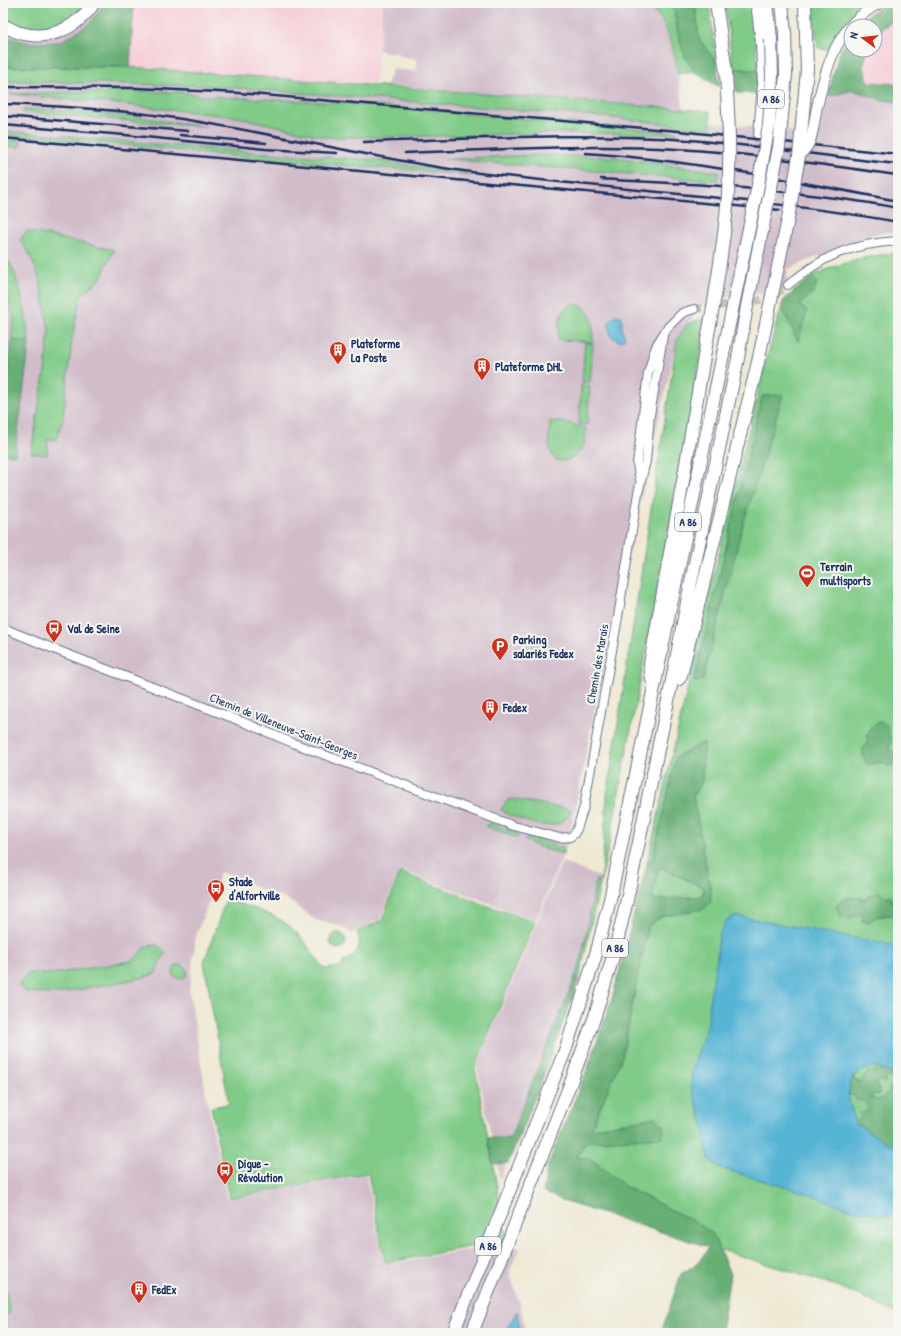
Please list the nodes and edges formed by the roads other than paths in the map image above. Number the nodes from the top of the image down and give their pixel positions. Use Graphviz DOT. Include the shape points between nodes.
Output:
graph roads {
  1 [pos="94,3"];
  2 [pos="716,3"];
  3 [pos="757,3"];
  4 [pos="767,3"];
  5 [pos="782,3"];
  6 [pos="805,3"];
  7 [pos="880,3"];
  8 [pos="3,25"];
  9 [pos="800,156"];
  10 [pos="763,160"];
  11 [pos="898,241"];
  12 [pos="788,286"];
  13 [pos="694,308"];
  14 [pos="3,628"];
  15 [pos="654,689"];
  16 [pos="670,691"];
  17 [pos="560,838"];
  18 [pos="453,1333"];
  19 [pos="472,1333"];
  1 -- 8 [label="highway" via="71,26 54,34 34,35 16,32"];
  2 -- 15 [label="highway, bridge" via="726,72 728,193 724,236 705,351 650,664"];
  3 -- 10 [label="highway, bridge" via="764,84 760,136"];
  4 -- 10 [label="highway, A 86, bridge" via="772,77 771,111"];
  5 -- 16 [label="highway, A 86, bridge" via="786,74 779,147"];
  6 -- 9 [label="highway, bridge" via="807,70"];
  7 -- 9 [label="main road, bridge" via="854,20 833,52 810,143"];
  9 -- 16 [label="highway, bridge" via="758,362 681,675"];
  10 -- 15 [label="highway, A 86, bridge"];
  11 -- 12 [label="street" via="878,242 838,252 806,270"];
  13 -- 17 [label="street, Chemin des Marais" via="675,320 663,336 650,415 646,462 640,481 584,807 574,834"];
  14 -- 17 [label="street, Chemin de Villeneuve-Saint-Georges" via="293,743 497,820"];
  15 -- 18 [label="highway, A 86" via="597,951 566,1048"];
  16 -- 19 [label="highway, A 86" via="615,950 595,1016"];
}
